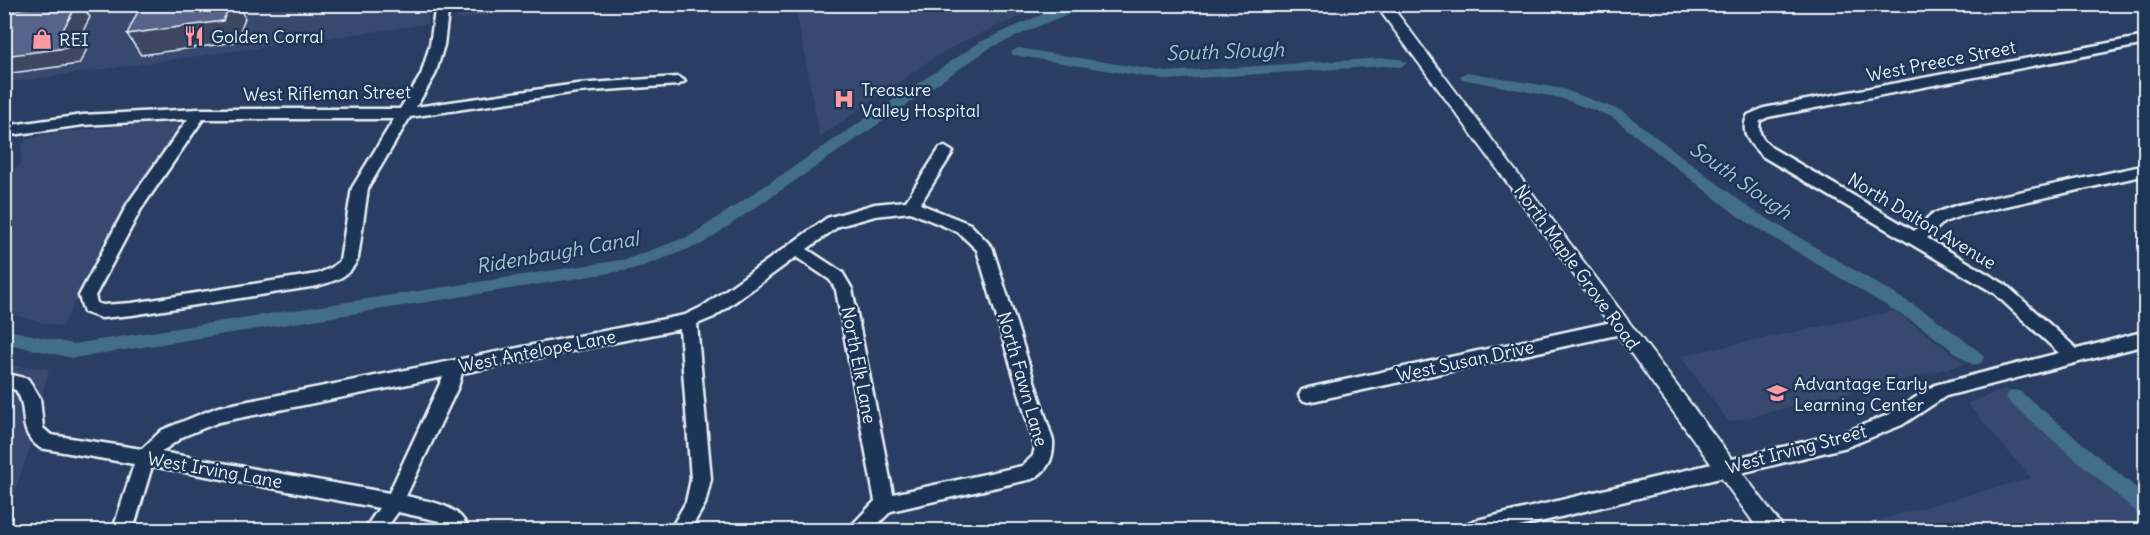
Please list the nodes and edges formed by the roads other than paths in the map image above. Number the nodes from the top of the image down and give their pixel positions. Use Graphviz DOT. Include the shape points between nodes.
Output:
graph roads {
  1 [pos="443,4"];
  2 [pos="1382,4"];
  3 [pos="2145,40"];
  4 [pos="678,81"];
  5 [pos="406,113"];
  6 [pos="199,114"];
  7 [pos="1749,126"];
  8 [pos="9,131"];
  9 [pos="4,146"];
  10 [pos="945,152"];
  11 [pos="2145,170"];
  12 [pos="911,206"];
  13 [pos="1916,239"];
  14 [pos="795,249"];
  15 [pos="688,321"];
  16 [pos="1621,327"];
  17 [pos="2145,338"];
  18 [pos="2073,356"];
  19 [pos="454,368"];
  20 [pos="4,380"];
  21 [pos="1308,395"];
  22 [pos="146,458"];
  23 [pos="1725,469"];
  24 [pos="394,502"];
  25 [pos="885,504"];
  26 [pos="123,531"];
  27 [pos="374,531"];
  28 [pos="459,531"];
  29 [pos="680,531"];
  30 [pos="860,531"];
  31 [pos="1473,531"];
  32 [pos="1772,531"];
  1 -- 5 [label="street" via="428,75"];
  2 -- 16 [label="main road, North Maple Grove Road"];
  3 -- 7 [label="street, West Preece Street" via="1764,113 1753,117"];
  4 -- 5 [label="street, West Rifleman Street" via="588,87"];
  5 -- 6 [label="street, West Rifleman Street"];
  5 -- 6 [label="street" via="360,188 350,257 346,266 334,274 317,280 132,309 101,312 90,307 87,296 134,207"];
  6 -- 8 [label="street, West Rifleman Street" via="83,120"];
  7 -- 13 [label="street, North Dalton Avenue" via="1752,138 1767,152"];
  8 -- 9 [label="street, West Rifleman Street"];
  10 -- 12 [label="street"];
  11 -- 13 [label="street" via="1958,211 1938,218"];
  12 -- 14 [label="street, West Antelope Lane" via="875,210 833,222"];
  12 -- 25 [label="street, North Fawn Lane" via="964,228 984,247 1045,451 1041,462 1024,473"];
  13 -- 18 [label="street, North Dalton Avenue" via="2000,289"];
  14 -- 15 [label="street, West Antelope Lane" via="708,312"];
  14 -- 25 [label="street, North Elk Lane" via="836,276 844,289"];
  15 -- 19 [label="street, West Antelope Lane"];
  15 -- 29 [label="street" via="701,479 695,504"];
  16 -- 21 [label="street, West Susan Drive"];
  16 -- 23 [label="main road, North Maple Grove Road"];
  17 -- 18 [label="street, West Irving Street"];
  18 -- 23 [label="street, West Irving Street" via="1941,390 1895,420 1847,439"];
  19 -- 22 [label="street, West Antelope Lane" via="218,415 163,439"];
  19 -- 24 [label="street" via="449,387"];
  20 -- 22 [label="street, West Irving Lane" via="22,384 31,399 32,426 47,442"];
  22 -- 24 [label="street, West Irving Lane"];
  22 -- 26 [label="street"];
  23 -- 31 [label="street, West Irving Street"];
  23 -- 32 [label="main road, North Maple Grove Road"];
  24 -- 27 [label="street"];
  24 -- 28 [label="street, West Irving Lane" via="445,514"];
  25 -- 30 [label="street"];
}
